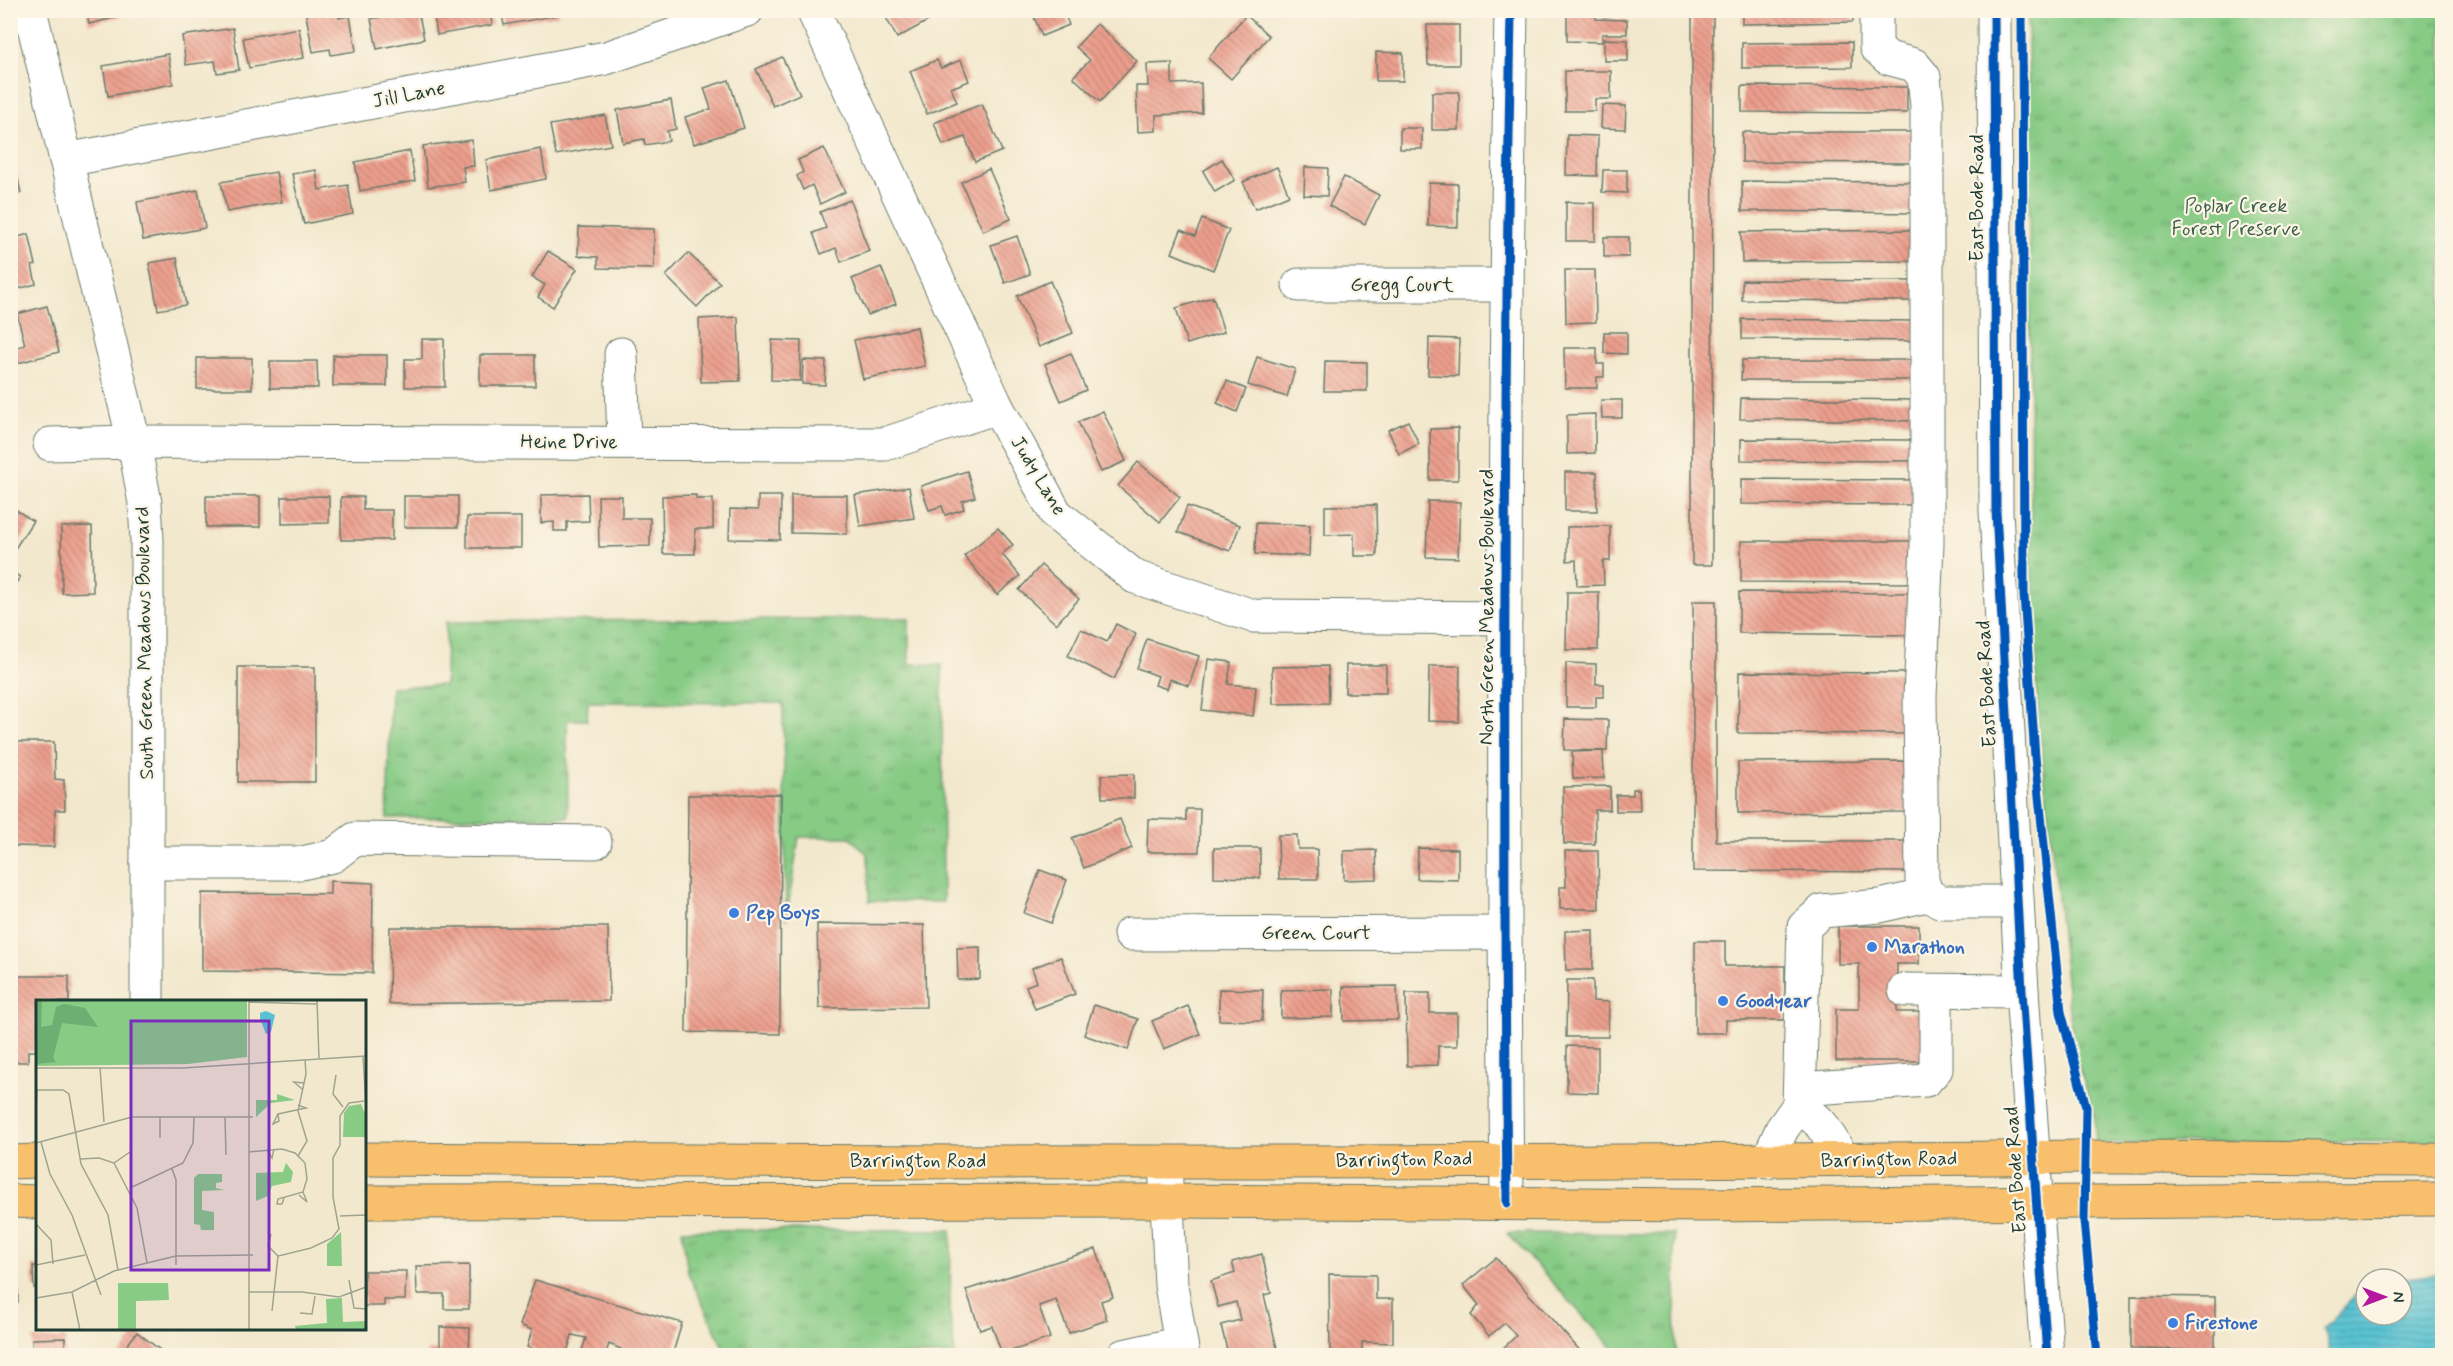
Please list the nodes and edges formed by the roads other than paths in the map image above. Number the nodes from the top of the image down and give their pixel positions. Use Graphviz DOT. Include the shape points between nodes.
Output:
graph roads {
  1 [pos="30,10"];
  2 [pos="747,10"];
  3 [pos="813,10"];
  4 [pos="1511,10"];
  5 [pos="1876,10"];
  6 [pos="1994,10"];
  7 [pos="66,160"];
  8 [pos="1299,285"];
  9 [pos="1506,285"];
  10 [pos="621,354"];
  11 [pos="997,407"];
  12 [pos="134,442"];
  13 [pos="624,442"];
  14 [pos="50,444"];
  15 [pos="1505,618"];
  16 [pos="595,842"];
  17 [pos="147,863"];
  18 [pos="1927,895"];
  19 [pos="2017,902"];
  20 [pos="1503,933"];
  21 [pos="1130,934"];
  22 [pos="2022,992"];
  23 [pos="147,1000"];
  24 [pos="1799,1097"];
  25 [pos="366,1159"];
  26 [pos="1506,1159"];
  27 [pos="2033,1159"];
  28 [pos="1844,1160"];
  29 [pos="2442,1160"];
  30 [pos="36,1161"];
  31 [pos="10,1162"];
  32 [pos="1767,1162"];
  33 [pos="1165,1163"];
  34 [pos="2442,1199"];
  35 [pos="1166,1201"];
  36 [pos="10,1202"];
  37 [pos="36,1202"];
  38 [pos="366,1202"];
  39 [pos="2036,1202"];
  40 [pos="1506,1203"];
  41 [pos="1182,1350"];
  42 [pos="1123,1356"];
  43 [pos="2047,1356"];
  1 -- 7 [label="street, South Green Meadows Boulevard"];
  2 -- 7 [label="street, Jill Lane" via="606,58"];
  3 -- 11 [label="street, Judy Lane"];
  4 -- 9 [label="street, North Green Meadows Boulevard"];
  5 -- 18 [label="street" via="1876,47 1888,58 1914,65 1924,77 1927,106 1927,544 1920,698 1922,880"];
  6 -- 19 [label="street, East Bode Road" via="1996,511"];
  7 -- 12 [label="street, South Green Meadows Boulevard"];
  8 -- 9 [label="street, Gregg Court"];
  9 -- 15 [label="street, North Green Meadows Boulevard"];
  10 -- 13 [label="street"];
  11 -- 13 [label="street, Heine Drive" via="885,444"];
  11 -- 15 [label="street, Judy Lane" via="1056,514 1135,577 1253,616"];
  12 -- 13 [label="street, Heine Drive"];
  12 -- 14 [label="street, Heine Drive"];
  12 -- 17 [label="street, South Green Meadows Boulevard" via="147,540"];
  15 -- 20 [label="street, North Green Meadows Boulevard"];
  16 -- 17 [label="street" via="355,839 333,856 302,863"];
  17 -- 23 [label="street, South Green Meadows Boulevard"];
  18 -- 19 [label="street" via="1942,902"];
  18 -- 24 [label="street" via="1880,906 1822,911 1804,927"];
  19 -- 22 [label="street, East Bode Road"];
  20 -- 21 [label="street, Green Court"];
  20 -- 26 [label="street, North Green Meadows Boulevard"];
  22 -- 24 [label="street" via="1920,990 1936,1069 1926,1080"];
  22 -- 27 [label="street, East Bode Road"];
  24 -- 28 [label="street"];
  24 -- 32 [label="street"];
  25 -- 33 [label="main road, Barrington Road"];
  26 -- 32 [label="main road, Barrington Road"];
  26 -- 33 [label="main road, Barrington Road"];
  26 -- 40 [label="street, North Green Meadows Boulevard"];
  27 -- 28 [label="main road, Barrington Road"];
  27 -- 29 [label="main road, Barrington Road"];
  27 -- 39 [label="street, East Bode Road"];
  28 -- 32 [label="main road, Barrington Road"];
  30 -- 31 [label="main road"];
  33 -- 35 [label="street"];
  34 -- 39 [label="main road, Barrington Road"];
  35 -- 38 [label="main road, Barrington Road"];
  35 -- 40 [label="main road, Barrington Road"];
  35 -- 41 [label="street" via="1171,1286"];
  36 -- 37 [label="main road"];
  39 -- 40 [label="main road, Barrington Road"];
  39 -- 43 [label="street, East Bode Road"];
  41 -- 42 [label="street"];
}
